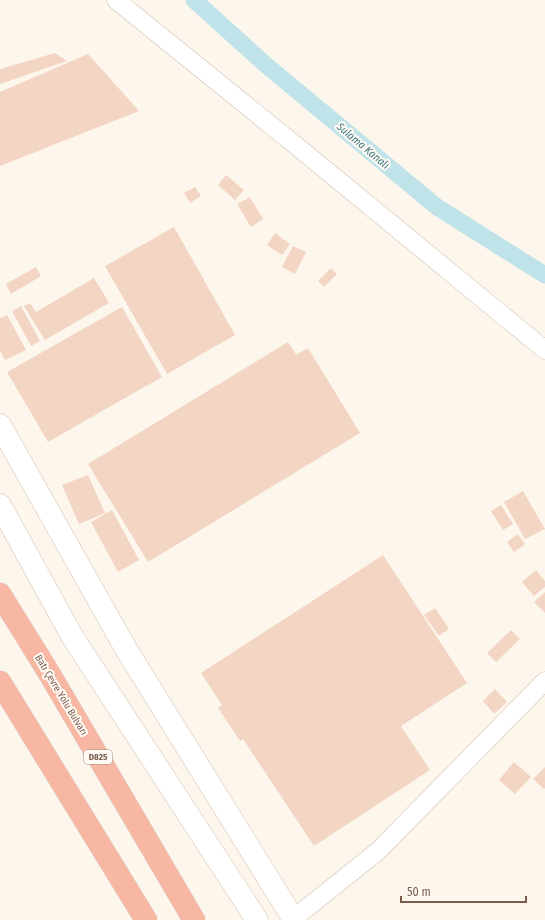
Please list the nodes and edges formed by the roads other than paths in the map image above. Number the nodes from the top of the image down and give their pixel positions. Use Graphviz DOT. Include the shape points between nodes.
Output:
graph roads {
  1 [pos="116,0"];
  2 [pos="545,350"];
  3 [pos="0,425"];
  4 [pos="0,506"];
  5 [pos="0,594"];
  6 [pos="545,681"];
  7 [pos="0,682"];
  8 [pos="294,919"];
  9 [pos="146,920"];
  10 [pos="194,920"];
  11 [pos="257,920"];
  1 -- 2 [label="street"];
  3 -- 8 [label="main road" via="126,649"];
  4 -- 11 [label="main road" via="72,636"];
  5 -- 10 [label="highway, Batı Çevre Yolu Bulvarı / D825"];
  6 -- 8 [label="street" via="378,851"];
  7 -- 9 [label="highway"];
}
